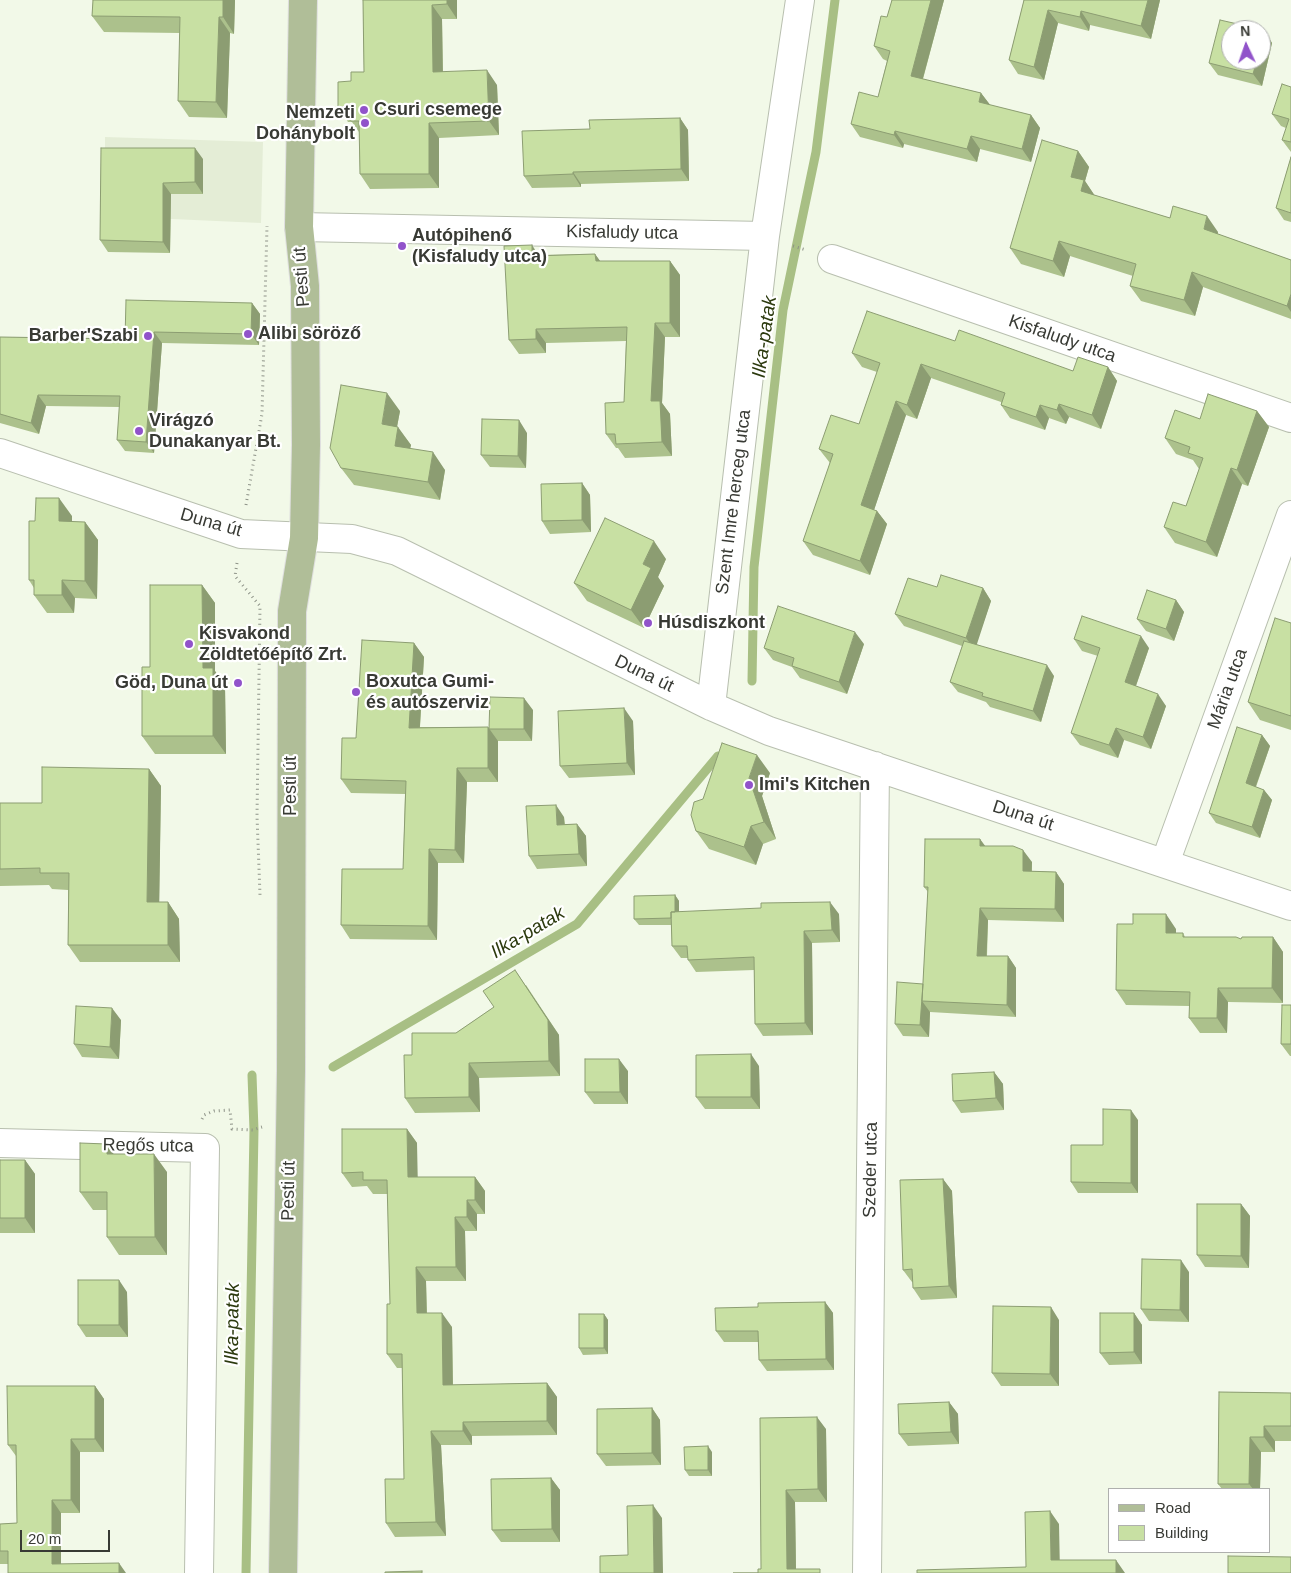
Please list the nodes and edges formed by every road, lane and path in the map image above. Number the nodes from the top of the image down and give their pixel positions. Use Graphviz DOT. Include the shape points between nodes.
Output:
graph roads {
  1 [pos="303,0"];
  2 [pos="800,0"];
  3 [pos="268,220"];
  4 [pos="299,227"];
  5 [pos="765,236"];
  6 [pos="832,260"];
  7 [pos="1291,418"];
  8 [pos="0,452"];
  9 [pos="1291,515"];
  10 [pos="241,534"];
  11 [pos="304,538"];
  12 [pos="722,711"];
  13 [pos="875,766"];
  14 [pos="1165,863"];
  15 [pos="260,905"];
  16 [pos="1291,906"];
  17 [pos="268,1124"];
  18 [pos="254,1130"];
  19 [pos="0,1143"];
  20 [pos="199,1573"];
  21 [pos="283,1573"];
  22 [pos="867,1573"];
  1 -- 4 [label="main road, Pesti út"];
  2 -- 5 [label="street, Szent Imre herceg utca"];
  3 -- 10 [label="path" via="262,414"];
  4 -- 5 [label="street, Kisfaludy utca"];
  4 -- 11 [label="main road, Pesti út" via="305,286"];
  5 -- 12 [label="street, Szent Imre herceg utca"];
  6 -- 7 [label="street, Kisfaludy utca"];
  8 -- 10 [label="street, Duna út"];
  9 -- 14 [label="street, Mária utca"];
  10 -- 11 [label="street, Duna út"];
  10 -- 15 [label="path" via="235,576 260,606 257,816"];
  11 -- 12 [label="street, Duna út" via="352,539 397,551"];
  11 -- 21 [label="main road, Pesti út" via="292,611 292,1071"];
  12 -- 13 [label="street, Duna út"];
  13 -- 14 [label="street, Duna út"];
  13 -- 22 [label="street, Szeder utca"];
  14 -- 16 [label="street, Duna út"];
  17 -- 18 [label="path"];
  19 -- 20 [label="street, Regős utca" via="205,1148"];
}
